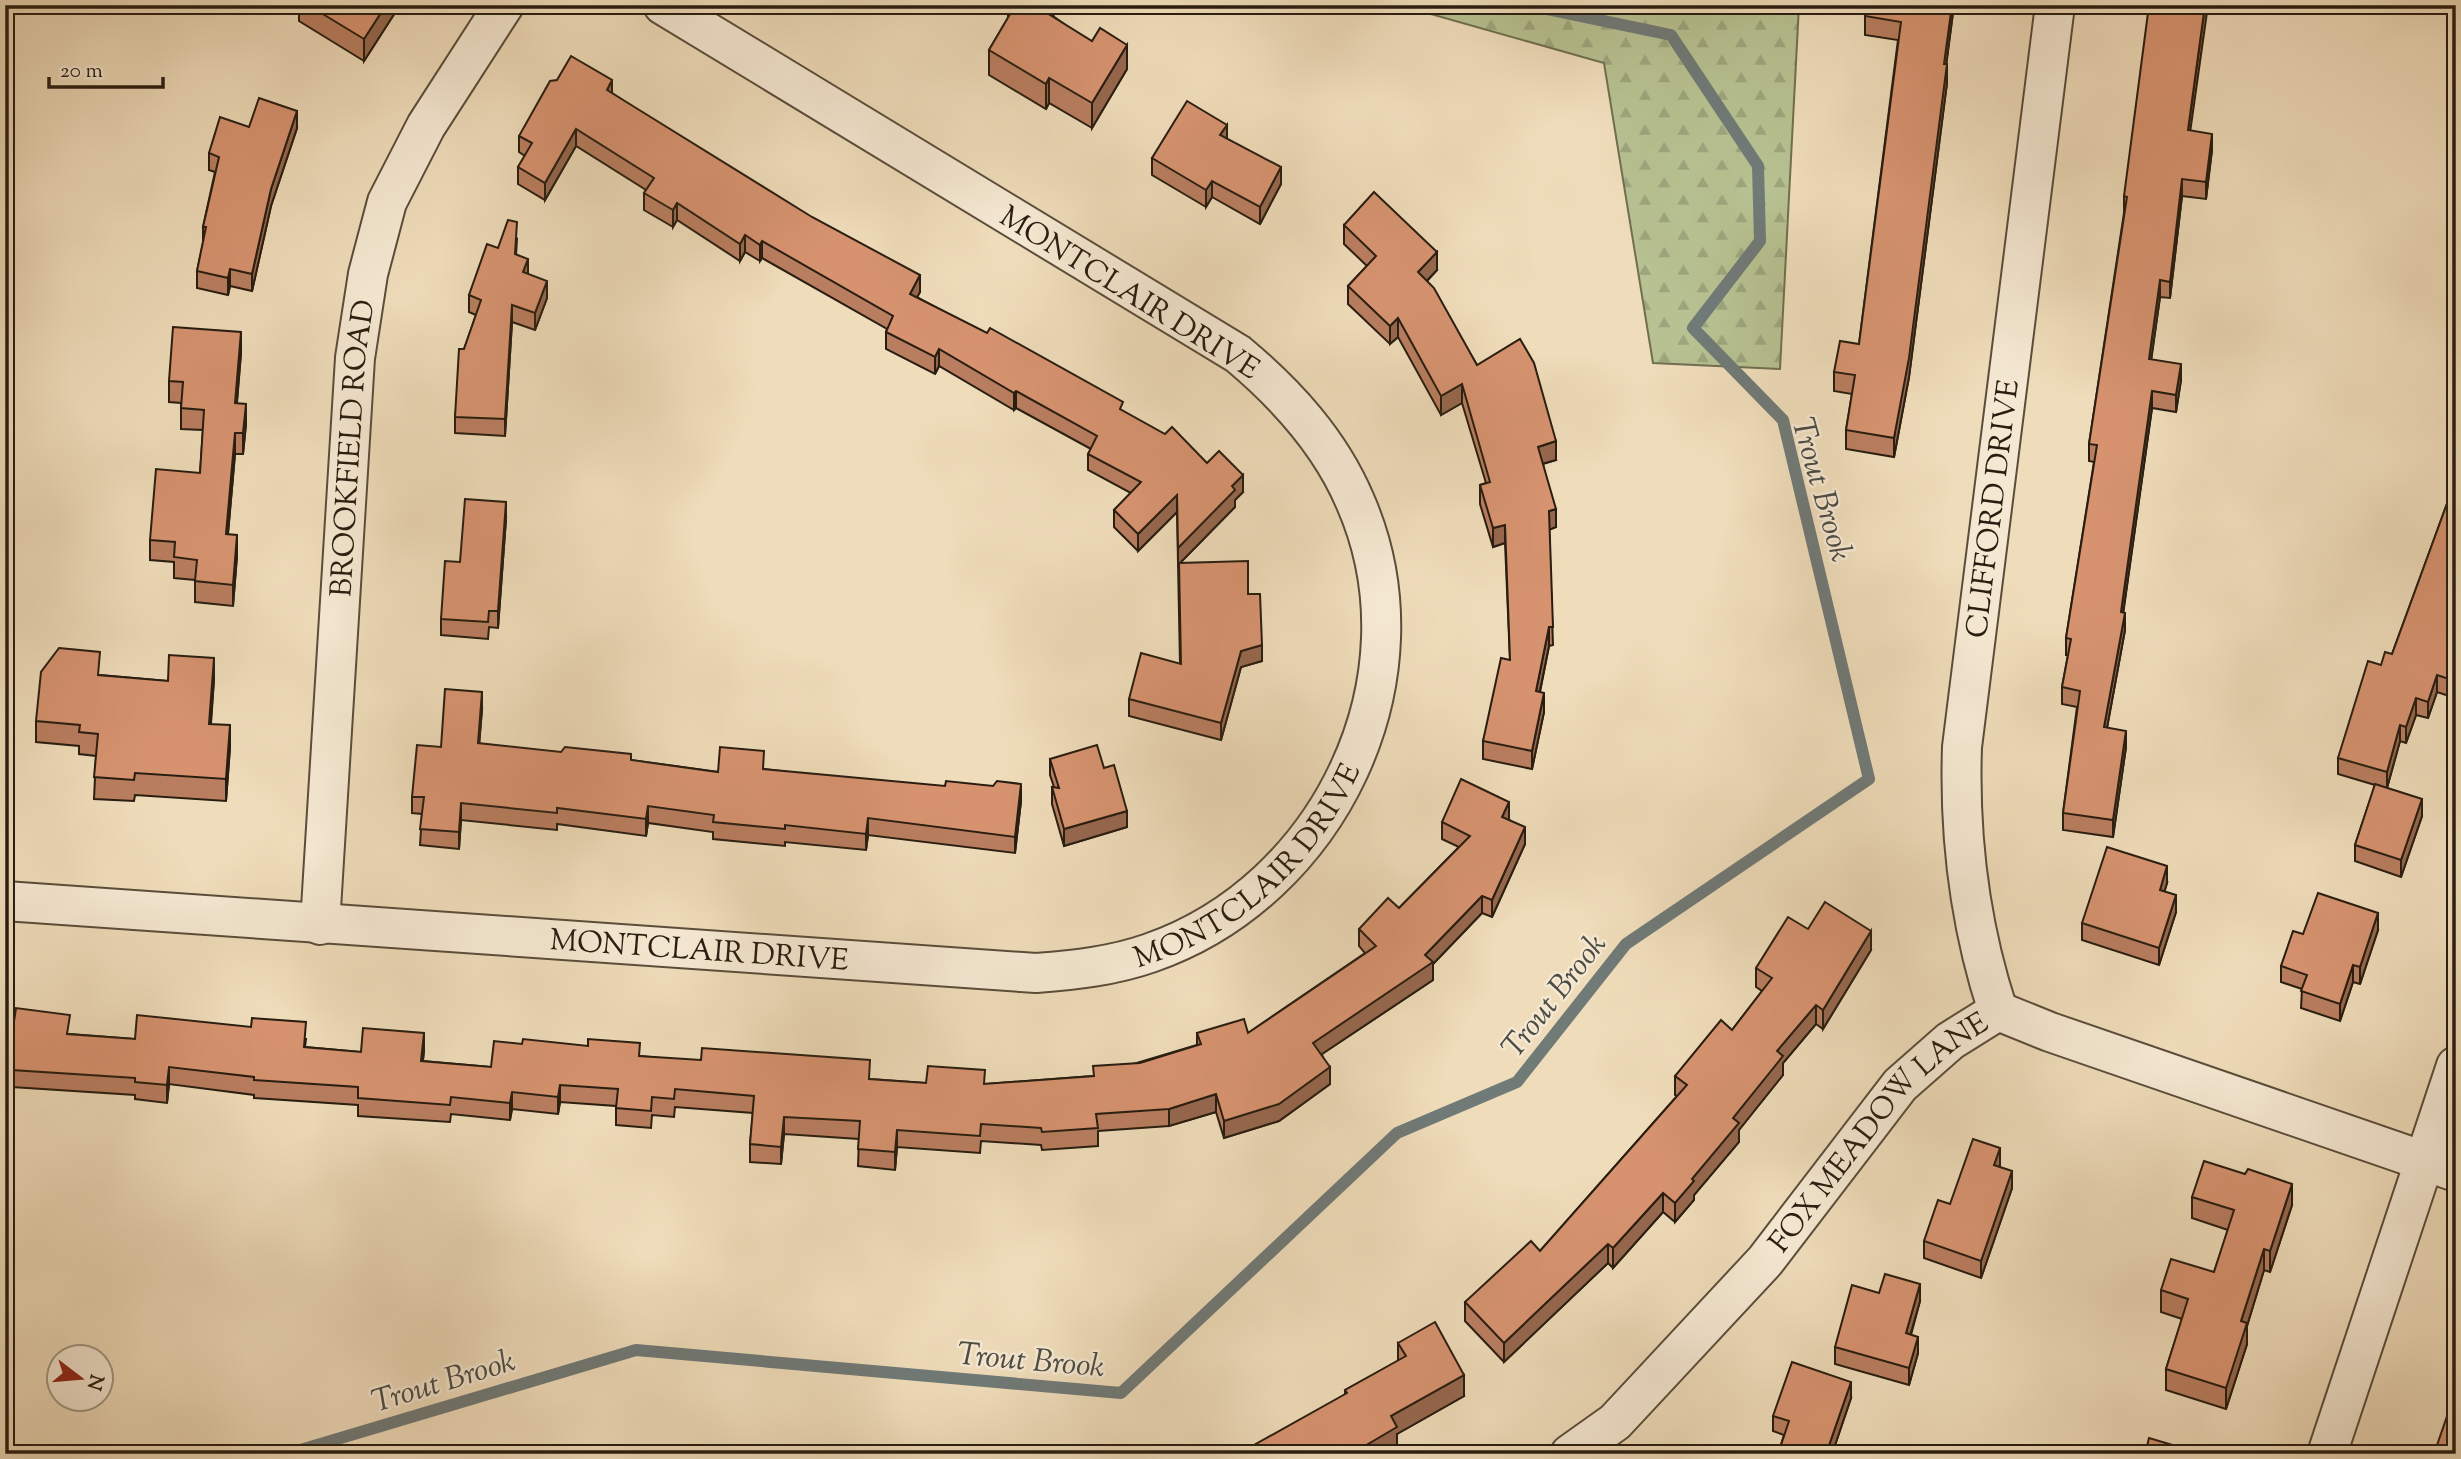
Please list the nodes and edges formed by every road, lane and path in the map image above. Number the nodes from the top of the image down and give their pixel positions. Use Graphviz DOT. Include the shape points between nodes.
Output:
graph roads {
  1 [pos="504,5"];
  2 [pos="663,5"];
  3 [pos="2055,5"];
  4 [pos="5,901"];
  5 [pos="320,925"];
  6 [pos="1998,1011"];
  7 [pos="2456,1066"];
  8 [pos="2440,1167"];
  9 [pos="1620,1438"];
  10 [pos="1570,1454"];
  11 [pos="2327,1454"];
  1 -- 5 [label="street, BROOKFIELD ROAD" via="426,127 387,202 368,274 355,358"];
  2 -- 5 [label="street, MONTCLAIR DRIVE" via="1238,354 1291,402 1327,449 1356,502 1376,578 1378,656 1364,732 1351,769 1309,841 1240,904 1152,953 1084,969 1007,974"];
  3 -- 6 [label="street, CLIFFORD DRIVE" via="1962,747 1960,810 1966,865 1983,965"];
  4 -- 5 [label="street, MONTCLAIR DRIVE"];
  6 -- 8 [label="street, FOX MEADOW LANE"];
  6 -- 9 [label="street, FOX MEADOW LANE" via="1950,1041 1900,1085 1765,1261"];
  7 -- 8 [label="street"];
  8 -- 11 [label="street"];
  9 -- 10 [label="street, FOX MEADOW LANE"];
}
